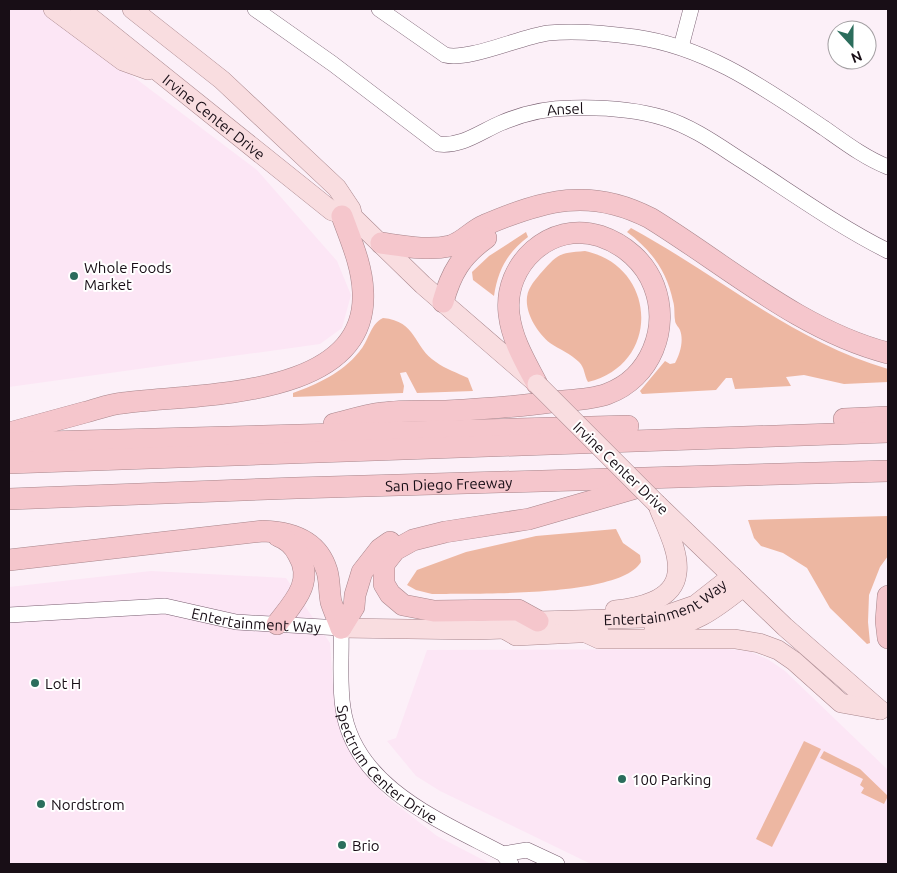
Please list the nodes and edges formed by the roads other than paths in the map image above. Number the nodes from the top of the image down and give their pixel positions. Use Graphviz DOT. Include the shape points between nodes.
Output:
graph roads {
  1 [pos="54,9"];
  2 [pos="80,9"];
  3 [pos="132,9"];
  4 [pos="255,9"];
  5 [pos="379,9"];
  6 [pos="691,9"];
  7 [pos="681,47"];
  8 [pos="162,74"];
  9 [pos="888,167"];
  10 [pos="347,217"];
  11 [pos="504,218"];
  12 [pos="381,243"];
  13 [pos="888,251"];
  14 [pos="448,307"];
  15 [pos="888,353"];
  16 [pos="537,384"];
  17 [pos="888,417"];
  18 [pos="888,432"];
  19 [pos="9,433"];
  20 [pos="289,434"];
  21 [pos="9,443"];
  22 [pos="9,464"];
  23 [pos="888,471"];
  24 [pos="672,478"];
  25 [pos="12,497"];
  26 [pos="657,504"];
  27 [pos="263,531"];
  28 [pos="413,540"];
  29 [pos="9,560"];
  30 [pos="737,582"];
  31 [pos="888,596"];
  32 [pos="9,615"];
  33 [pos="538,622"];
  34 [pos="277,624"];
  35 [pos="588,626"];
  36 [pos="341,628"];
  37 [pos="504,629"];
  38 [pos="888,638"];
  39 [pos="884,714"];
  40 [pos="507,859"];
  41 [pos="557,864"];
  1 -- 8 [label="main road" via="123,61"];
  2 -- 8 [label="main road, Irvine Center Drive"];
  3 -- 10 [label="main road, Irvine Center Drive" via="222,80 338,188 351,209"];
  4 -- 13 [label="street, Ansel" via="438,144 450,146 460,143 514,118 541,111 596,108 641,112 666,119 712,141"];
  5 -- 7 [label="street" via="452,57 549,33 634,37"];
  6 -- 7 [label="street"];
  7 -- 9 [label="street" via="742,74"];
  8 -- 10 [label="main road, Irvine Center Drive" via="332,211"];
  10 -- 12 [label="main road, Irvine Center Drive"];
  10 -- 19 [label="highway" via="362,273 362,308 348,343 315,370 273,385 120,403"];
  11 -- 12 [label="highway" via="484,225 458,243 447,246"];
  11 -- 14 [label="highway" via="492,234 474,247 449,279"];
  11 -- 15 [label="highway" via="554,201 593,200 631,208 810,321 843,338"];
  12 -- 14 [label="main road, Irvine Center Drive"];
  14 -- 16 [label="main road, Irvine Center Drive"];
  16 -- 20 [label="highway" via="515,341 508,307 514,277 529,253 549,239 579,233 600,236 628,251 650,276 658,297 660,318 654,348 638,375 606,395 502,409 382,413"];
  16 -- 26 [label="main road, Irvine Center Drive, bridge"];
  17 -- 20 [label="highway"];
  18 -- 22 [label="highway"];
  20 -- 21 [label="highway"];
  23 -- 24 [label="highway, San Diego Freeway"];
  24 -- 25 [label="highway, San Diego Freeway"];
  24 -- 28 [label="highway" via="529,519"];
  26 -- 30 [label="main road, Irvine Center Drive"];
  26 -- 35 [label="main road" via="674,551 677,573 667,592 649,603 613,610"];
  27 -- 29 [label="highway"];
  27 -- 34 [label="highway" via="288,542 304,567 304,586"];
  27 -- 36 [label="highway" via="292,534 304,539 314,549 327,570 331,601"];
  28 -- 33 [label="highway" via="390,554 382,570 384,584 390,594 404,604 434,611 518,610"];
  28 -- 36 [label="highway" via="392,540 375,555 362,572 354,607"];
  30 -- 35 [label="main road, Entertainment Way" via="681,610"];
  30 -- 39 [label="main road, Irvine Center Drive"];
  31 -- 38 [label="highway"];
  32 -- 34 [label="street, Entertainment Way" via="165,606 236,622"];
  33 -- 35 [label="main road, Entertainment Way"];
  33 -- 37 [label="main road, Entertainment Way"];
  34 -- 36 [label="street, Entertainment Way"];
  35 -- 37 [label="main road, Entertainment Way" via="516,636"];
  35 -- 39 [label="main road" via="599,639 735,639 768,646 794,661 841,703"];
  36 -- 37 [label="main road, Entertainment Way"];
  36 -- 40 [label="street, Spectrum Center Drive" via="343,708 350,736 364,761 401,797"];
  40 -- 41 [label="street, Spectrum Center Drive" via="527,850"];
}
